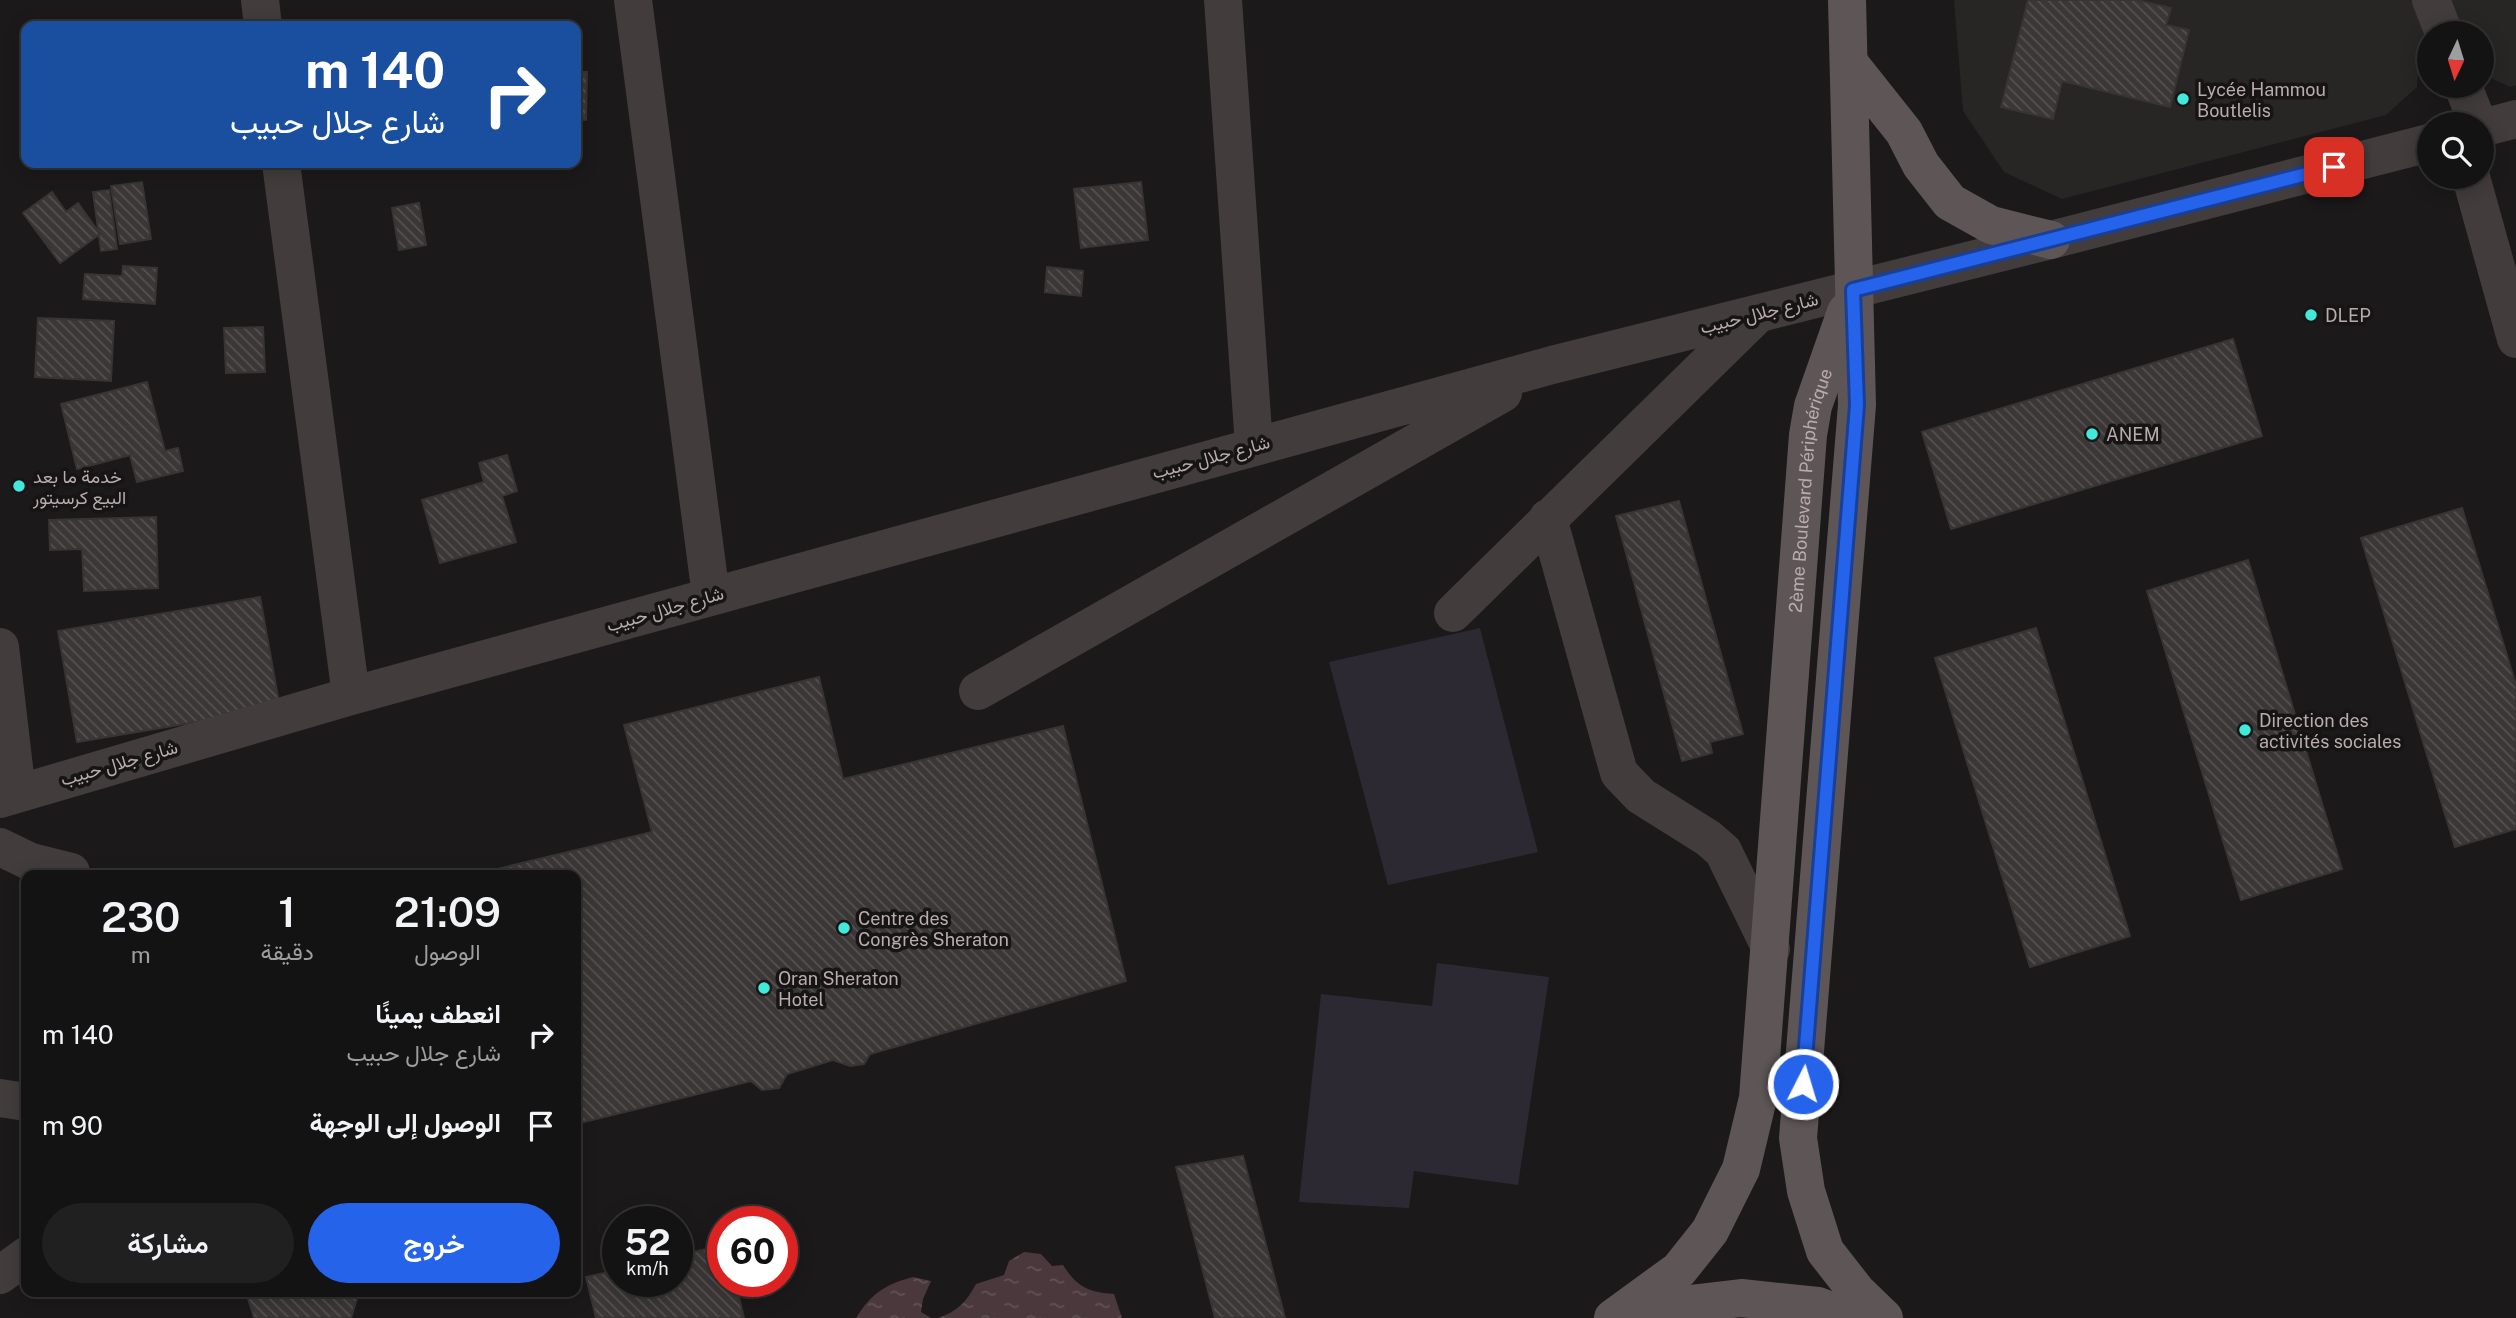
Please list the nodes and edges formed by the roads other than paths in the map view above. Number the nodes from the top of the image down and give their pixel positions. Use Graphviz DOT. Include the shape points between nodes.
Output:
graph roads {
  1 [pos="260,0"];
  2 [pos="633,0"];
  3 [pos="1223,0"];
  4 [pos="1847,0"];
  5 [pos="2431,0"];
  6 [pos="262,21"];
  7 [pos="2439,21"];
  8 [pos="1850,64"];
  9 [pos="2516,119"];
  10 [pos="2494,125"];
  11 [pos="2417,145"];
  12 [pos="282,168"];
  13 [pos="2474,189"];
  14 [pos="2051,240"];
  15 [pos="1853,290"];
  16 [pos="1761,312"];
  17 [pos="2516,339"];
  18 [pos="1552,365"];
  19 [pos="1254,446"];
  20 [pos="1548,518"];
  21 [pos="711,596"];
  22 [pos="1453,613"];
  23 [pos="0,648"];
  24 [pos="978,691"];
  25 [pos="351,696"];
  26 [pos="9,796"];
  27 [pos="0,848"];
  28 [pos="63,870"];
  29 [pos="1770,948"];
  30 [pos="0,1098"];
  31 [pos="21,1101"];
  32 [pos="21,1260"];
  33 [pos="0,1275"];
  34 [pos="1613,1318"];
  35 [pos="1633,1318"];
  36 [pos="1849,1318"];
  37 [pos="1884,1318"];
  1 -- 6 [label="street"];
  2 -- 21 [label="street"];
  3 -- 19 [label="street"];
  4 -- 8 [label="main road"];
  5 -- 7 [label="street"];
  8 -- 14 [label="main road" via="1904,132 1921,165 1950,202 1992,225"];
  8 -- 15 [label="main road"];
  9 -- 10 [label="street"];
  11 -- 14 [label="street, شارع جلال حبيب"];
  12 -- 25 [label="street"];
  13 -- 17 [label="street"];
  14 -- 15 [label="street, شارع جلال حبيب"];
  15 -- 16 [label="street, شارع جلال حبيب"];
  15 -- 29 [label="main road, 2ème Boulevard Périphérique" via="1813,406 1808,435"];
  15 -- 37 [label="main road, 2ème Boulevard Périphérique" via="1857,405 1798,1138 1806,1191 1825,1251"];
  16 -- 18 [label="street, شارع جلال حبيب"];
  16 -- 20 [label="street"];
  18 -- 19 [label="street, شارع جلال حبيب"];
  18 -- 24 [label="street"];
  19 -- 21 [label="street, شارع جلال حبيب"];
  20 -- 22 [label="street"];
  20 -- 29 [label="street" via="1619,773 1641,796 1723,851"];
  21 -- 25 [label="street, شارع جلال حبيب"];
  23 -- 26 [label="street"];
  25 -- 26 [label="street, شارع جلال حبيب"];
  27 -- 28 [label="street"];
  29 -- 34 [label="main road, 2ème Boulevard Périphérique" via="1758,1098 1741,1169 1710,1231 1679,1270"];
  30 -- 31 [label="street"];
  32 -- 33 [label="street"];
  35 -- 36 [label="main road" via="1664,1307 1741,1298 1818,1306"];
}
